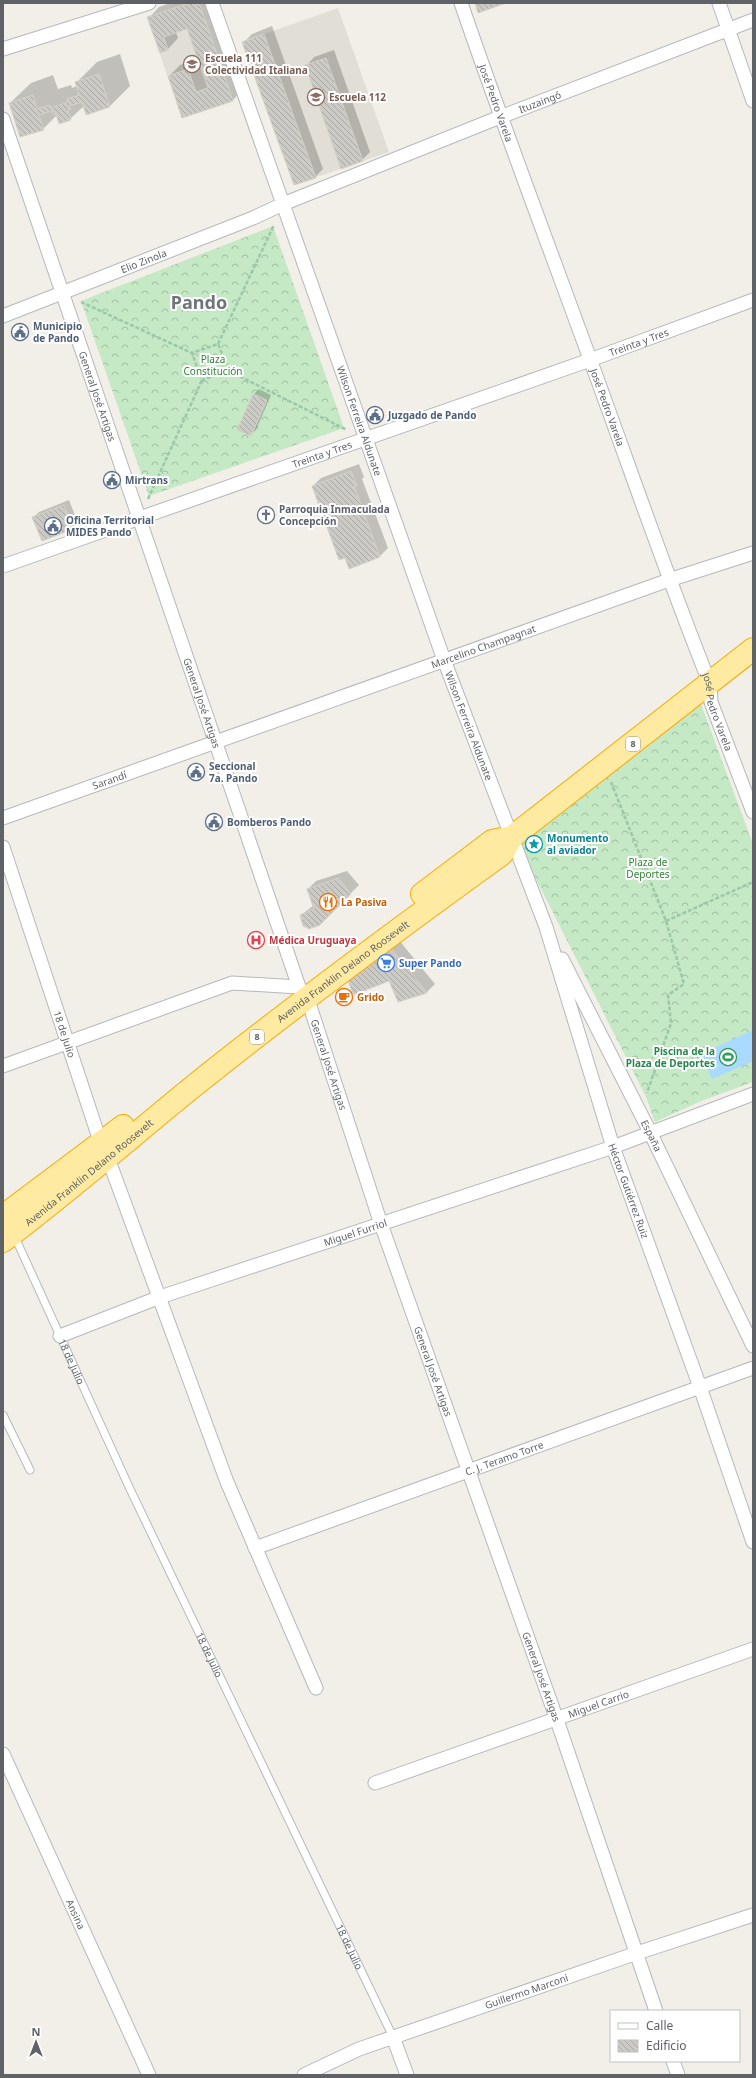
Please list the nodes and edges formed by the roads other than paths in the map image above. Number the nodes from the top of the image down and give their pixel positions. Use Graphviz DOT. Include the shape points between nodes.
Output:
graph roads {
  1 [pos="149,3"];
  2 [pos="212,3"];
  3 [pos="461,3"];
  4 [pos="719,3"];
  5 [pos="753,20"];
  6 [pos="728,30"];
  7 [pos="3,49"];
  8 [pos="753,101"];
  9 [pos="500,117"];
  10 [pos="3,119"];
  11 [pos="284,204"];
  12 [pos="62,294"];
  13 [pos="753,300"];
  14 [pos="3,316"];
  15 [pos="590,360"];
  16 [pos="365,439"];
  17 [pos="139,519"];
  18 [pos="753,553"];
  19 [pos="3,566"];
  20 [pos="669,580"];
  21 [pos="753,649"];
  22 [pos="444,660"];
  23 [pos="710,684"];
  24 [pos="215,742"];
  25 [pos="753,812"];
  26 [pos="3,818"];
  27 [pos="512,837"];
  28 [pos="3,847"];
  29 [pos="546,927"];
  30 [pos="303,992"];
  31 [pos="69,1043"];
  32 [pos="3,1066"];
  33 [pos="753,1094"];
  34 [pos="650,1132"];
  35 [pos="613,1147"];
  36 [pos="104,1151"];
  37 [pos="382,1224"];
  38 [pos="6,1230"];
  39 [pos="160,1297"];
  40 [pos="60,1336"];
  41 [pos="753,1346"];
  42 [pos="753,1368"];
  43 [pos="700,1387"];
  44 [pos="3,1415"];
  45 [pos="30,1470"];
  46 [pos="470,1472"];
  47 [pos="753,1542"];
  48 [pos="255,1548"];
  49 [pos="753,1649"];
  50 [pos="316,1688"];
  51 [pos="557,1720"];
  52 [pos="3,1754"];
  53 [pos="375,1783"];
  54 [pos="753,1915"];
  55 [pos="637,1953"];
  56 [pos="656,2010"];
  57 [pos="393,2037"];
  58 [pos="673,2062"];
  59 [pos="149,2075"];
  60 [pos="304,2075"];
  61 [pos="407,2075"];
  62 [pos="678,2075"];
  1 -- 7 [label="street"];
  2 -- 11 [label="street, Wilson Ferreira Aldunate"];
  3 -- 9 [label="street, José Pedro Varela"];
  4 -- 6 [label="street"];
  5 -- 6 [label="street, Ituzaingó"];
  6 -- 8 [label="street"];
  6 -- 9 [label="street, Ituzaingó"];
  9 -- 11 [label="street, Ituzaingó"];
  9 -- 15 [label="street, José Pedro Varela"];
  10 -- 12 [label="street, General José Artigas"];
  11 -- 12 [label="street, Elio Zinola"];
  11 -- 16 [label="street, Wilson Ferreira Aldunate"];
  12 -- 14 [label="street, Elio Zinola"];
  12 -- 17 [label="street, General José Artigas"];
  13 -- 15 [label="street, Treinta y Tres"];
  15 -- 16 [label="street, Treinta y Tres"];
  15 -- 20 [label="street, José Pedro Varela"];
  16 -- 17 [label="street, Treinta y Tres"];
  16 -- 22 [label="street, Wilson Ferreira Aldunate"];
  17 -- 19 [label="street, Treinta y Tres"];
  17 -- 24 [label="street, General José Artigas"];
  18 -- 20 [label="street, Marcelino Champagnat"];
  20 -- 22 [label="street, Marcelino Champagnat"];
  20 -- 23 [label="street, José Pedro Varela"];
  21 -- 23 [label="highway, Avenida Franklin Delano Roosevelt / 8"];
  22 -- 24 [label="street, Marcelino Champagnat"];
  22 -- 27 [label="street, Wilson Ferreira Aldunate"];
  23 -- 25 [label="street, José Pedro Varela" via="711,702"];
  23 -- 27 [label="highway, Avenida Franklin Delano Roosevelt / 8"];
  24 -- 26 [label="street, Sarandí"];
  24 -- 30 [label="street, General José Artigas"];
  27 -- 29 [label="street, Héctor Gutiérrez Ruiz"];
  27 -- 30 [label="highway, Avenida Franklin Delano Roosevelt / 8" via="502,854"];
  28 -- 31 [label="street, 18 de Julio"];
  29 -- 34 [label="street, España"];
  29 -- 35 [label="street, Héctor Gutiérrez Ruiz"];
  30 -- 31 [label="street" via="232,983"];
  30 -- 36 [label="highway, Avenida Franklin Delano Roosevelt / 8" via="194,1086"];
  30 -- 37 [label="street, General José Artigas"];
  31 -- 32 [label="street"];
  31 -- 36 [label="street, 18 de Julio"];
  33 -- 34 [label="street, Miguel Furriol"];
  34 -- 35 [label="street, Miguel Furriol"];
  34 -- 41 [label="street, España"];
  35 -- 37 [label="street, Miguel Furriol"];
  35 -- 43 [label="street, Héctor Gutiérrez Ruiz"];
  36 -- 38 [label="highway, Avenida Franklin Delano Roosevelt / 8"];
  36 -- 39 [label="street, 18 de Julio"];
  37 -- 39 [label="street, Miguel Furriol"];
  37 -- 46 [label="street, General José Artigas"];
  38 -- 40 [label="lane, 18 de Julio"];
  39 -- 40 [label="street, Miguel Furriol"];
  39 -- 48 [label="street, 18 de Julio" via="227,1482"];
  40 -- 57 [label="lane, 18 de Julio" via="130,1489"];
  42 -- 43 [label="street, C. J. Teramo Torre"];
  43 -- 46 [label="street, C. J. Teramo Torre"];
  43 -- 47 [label="street, Héctor Gutiérrez Ruiz"];
  44 -- 45 [label="lane"];
  46 -- 48 [label="street, C. J. Teramo Torre"];
  46 -- 51 [label="street, General José Artigas"];
  48 -- 50 [label="street, 18 de Julio"];
  49 -- 51 [label="street, Miguel Carrio"];
  51 -- 53 [label="street, Miguel Carrio"];
  51 -- 55 [label="street, General José Artigas"];
  52 -- 59 [label="street, Ansina"];
  54 -- 55 [label="street, Guillermo Marconi"];
  55 -- 56 [label="street, General José Artigas"];
  55 -- 57 [label="street, Guillermo Marconi"];
  57 -- 60 [label="street, Guillermo Marconi" via="359,2049"];
  57 -- 61 [label="street, 18 de Julio"];
  58 -- 62 [label="street"];
}
